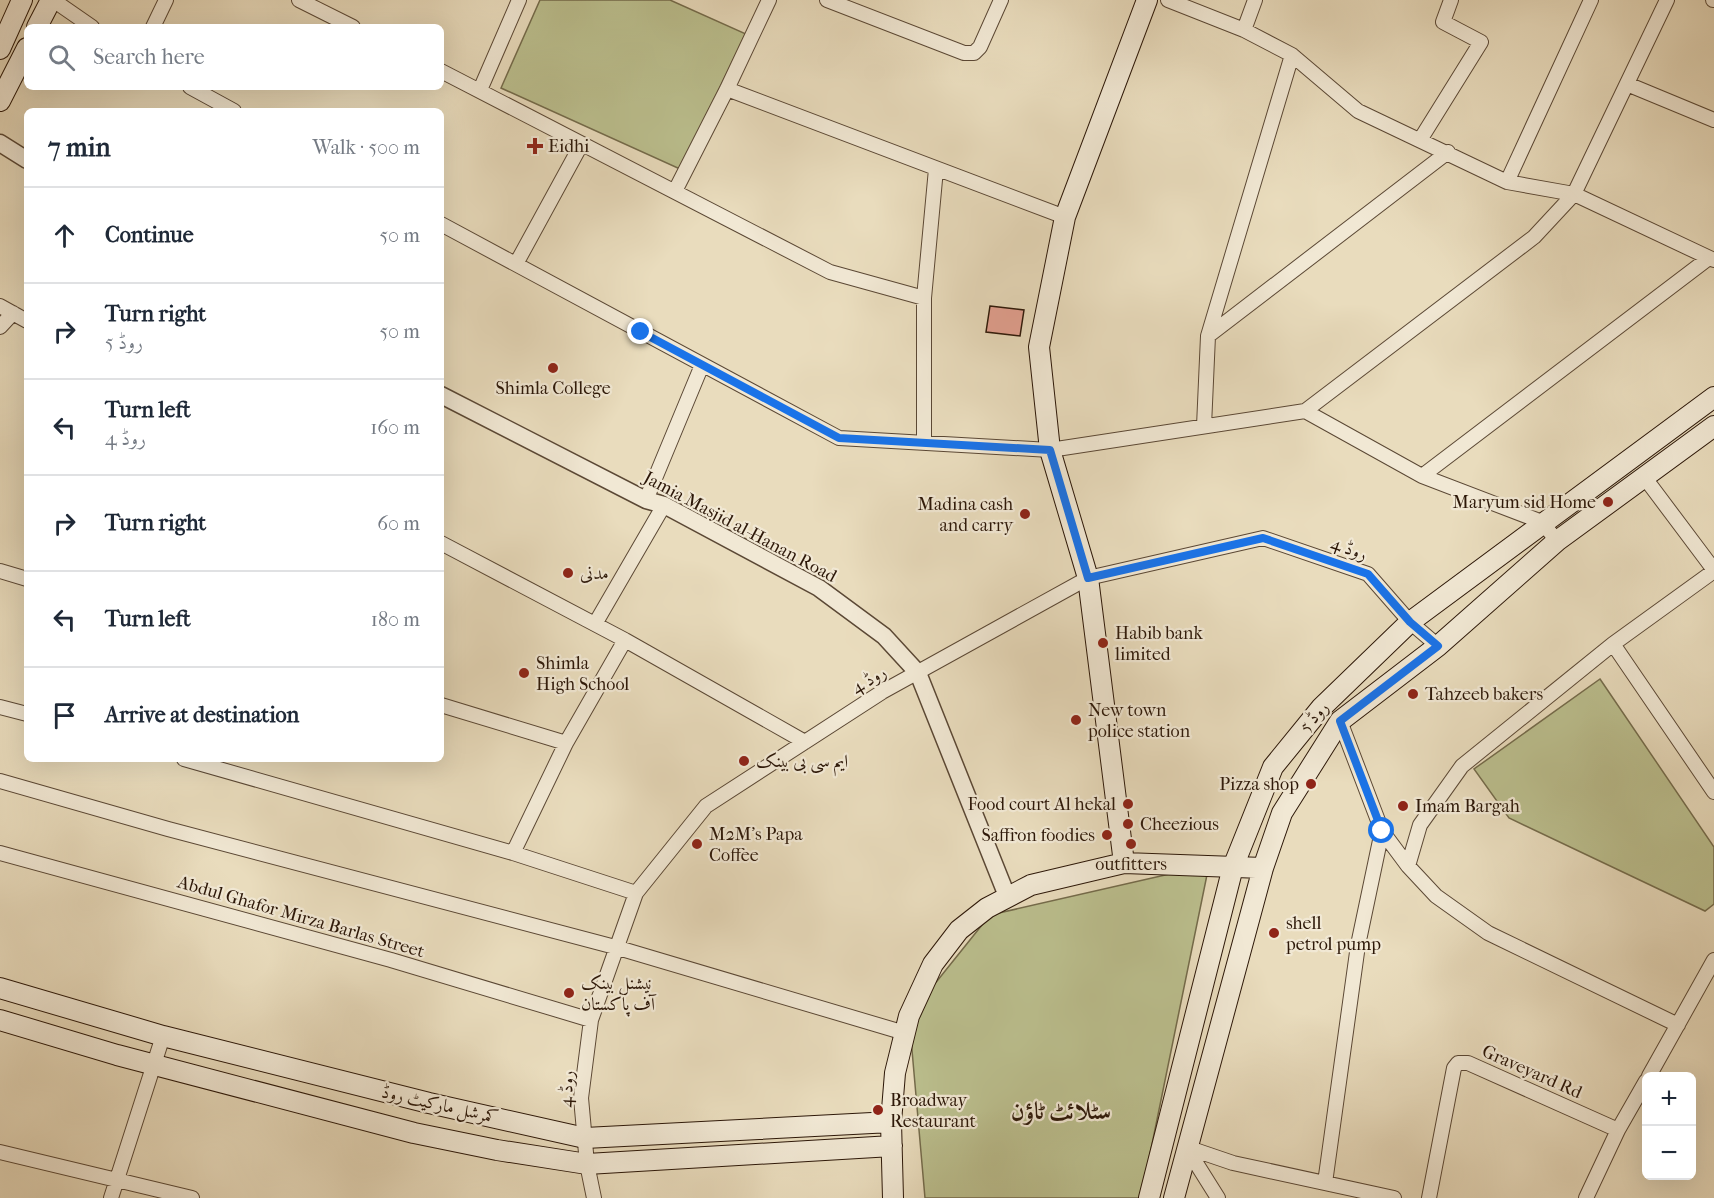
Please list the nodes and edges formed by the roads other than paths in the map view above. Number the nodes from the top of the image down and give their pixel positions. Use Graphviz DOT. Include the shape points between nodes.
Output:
graph roads {
  1 [pos="22,0"];
  2 [pos="52,0"];
  3 [pos="166,0"];
  4 [pos="299,0"];
  5 [pos="519,0"];
  6 [pos="769,0"];
  7 [pos="827,0"];
  8 [pos="1001,0"];
  9 [pos="1147,0"];
  10 [pos="1168,0"];
  11 [pos="1255,0"];
  12 [pos="1451,0"];
  13 [pos="1591,0"];
  14 [pos="1666,0"];
  15 [pos="39,24"];
  16 [pos="88,24"];
  17 [pos="154,24"];
  18 [pos="347,24"];
  19 [pos="1244,30"];
  20 [pos="2,39"];
  21 [pos="24,54"];
  22 [pos="1292,55"];
  23 [pos="444,72"];
  24 [pos="1627,84"];
  25 [pos="727,89"];
  26 [pos="196,90"];
  27 [pos="480,90"];
  28 [pos="0,101"];
  29 [pos="228,108"];
  30 [pos="1714,120"];
  31 [pos="1420,140"];
  32 [pos="0,143"];
  33 [pos="581,145"];
  34 [pos="1448,152"];
  35 [pos="24,158"];
  36 [pos="936,169"];
  37 [pos="1508,182"];
  38 [pos="675,191"];
  39 [pos="1574,195"];
  40 [pos="1065,217"];
  41 [pos="444,226"];
  42 [pos="1712,259"];
  43 [pos="516,264"];
  44 [pos="924,298"];
  45 [pos="0,306"];
  46 [pos="13,313"];
  47 [pos="24,319"];
  48 [pos="0,327"];
  49 [pos="1208,336"];
  50 [pos="702,365"];
  51 [pos="444,397"];
  52 [pos="1714,397"];
  53 [pos="1305,411"];
  54 [pos="1204,426"];
  55 [pos="1714,426"];
  56 [pos="924,443"];
  57 [pos="1050,450"];
  58 [pos="1422,476"];
  59 [pos="1645,478"];
  60 [pos="646,500"];
  61 [pos="664,505"];
  62 [pos="1542,522"];
  63 [pos="1557,541"];
  64 [pos="444,545"];
  65 [pos="1714,570"];
  66 [pos="0,571"];
  67 [pos="24,578"];
  68 [pos="1088,578"];
  69 [pos="1410,622"];
  70 [pos="595,624"];
  71 [pos="625,640"];
  72 [pos="1613,644"];
  73 [pos="1438,646"];
  74 [pos="918,673"];
  75 [pos="0,706"];
  76 [pos="444,706"];
  77 [pos="24,713"];
  78 [pos="1340,721"];
  79 [pos="805,742"];
  80 [pos="566,743"];
  81 [pos="194,762"];
  82 [pos="0,782"];
  83 [pos="1714,792"];
  84 [pos="1382,831"];
  85 [pos="0,853"];
  86 [pos="513,853"];
  87 [pos="1124,863"];
  88 [pos="1408,866"];
  89 [pos="1233,867"];
  90 [pos="1263,868"];
  91 [pos="636,893"];
  92 [pos="1007,896"];
  93 [pos="615,947"];
  94 [pos="1714,960"];
  95 [pos="0,988"];
  96 [pos="0,1020"];
  97 [pos="591,1020"];
  98 [pos="1678,1025"];
  99 [pos="905,1033"];
  100 [pos="163,1036"];
  101 [pos="152,1064"];
  102 [pos="1652,1072"];
  103 [pos="1642,1089"];
  104 [pos="891,1122"];
  105 [pos="1618,1130"];
  106 [pos="585,1138"];
  107 [pos="892,1146"];
  108 [pos="1186,1147"];
  109 [pos="0,1152"];
  110 [pos="587,1164"];
  111 [pos="117,1181"];
  112 [pos="1325,1183"];
  113 [pos="111,1198"];
  114 [pos="192,1198"];
  115 [pos="594,1198"];
  116 [pos="893,1198"];
  117 [pos="1149,1198"];
  118 [pos="1174,1198"];
  119 [pos="1218,1198"];
  120 [pos="1394,1198"];
  121 [pos="1429,1198"];
  122 [pos="1586,1198"];
  1 -- 20 [label="main road"];
  2 -- 15 [label="main road"];
  2 -- 16 [label="street"];
  3 -- 17 [label="street"];
  4 -- 18 [label="street"];
  5 -- 27 [label="street"];
  6 -- 25 [label="street"];
  7 -- 8 [label="street" via="964,53 974,53 980,47"];
  9 -- 40 [label="main road"];
  10 -- 19 [label="street"];
  11 -- 19 [label="street"];
  12 -- 31 [label="street" via="1443,22 1481,42"];
  13 -- 37 [label="street"];
  14 -- 24 [label="street"];
  19 -- 22 [label="street"];
  21 -- 28 [label="main road"];
  22 -- 31 [label="street" via="1358,111"];
  22 -- 49 [label="street"];
  23 -- 27 [label="street"];
  24 -- 30 [label="street"];
  24 -- 39 [label="street"];
  25 -- 36 [label="street"];
  25 -- 38 [label="street"];
  26 -- 29 [label="street"];
  27 -- 33 [label="street"];
  31 -- 34 [label="street"];
  32 -- 35 [label="street"];
  33 -- 38 [label="street"];
  33 -- 43 [label="street"];
  34 -- 37 [label="street"];
  34 -- 49 [label="street"];
  36 -- 40 [label="street"];
  36 -- 44 [label="street"];
  37 -- 39 [label="street"];
  38 -- 44 [label="street" via="830,272"];
  39 -- 42 [label="street"];
  39 -- 53 [label="street" via="1534,237"];
  40 -- 57 [label="main road" via="1039,347"];
  41 -- 43 [label="street"];
  42 -- 58 [label="street"];
  43 -- 50 [label="street"];
  44 -- 56 [label="street"];
  45 -- 46 [label="street"];
  46 -- 47 [label="street"];
  46 -- 48 [label="street"];
  49 -- 54 [label="street"];
  50 -- 56 [label="street" via="839,438"];
  50 -- 60 [label="street"];
  51 -- 60 [label="street, Jamia Masjid al-Hanan Road"];
  52 -- 62 [label="main road, روڈ 5"];
  53 -- 54 [label="street"];
  53 -- 58 [label="street"];
  54 -- 57 [label="street"];
  55 -- 59 [label="main road, روڈ 5"];
  56 -- 57 [label="street"];
  57 -- 68 [label="main road"];
  58 -- 62 [label="street"];
  59 -- 63 [label="main road, روڈ 5"];
  59 -- 65 [label="street"];
  60 -- 61 [label="street, Jamia Masjid al-Hanan Road"];
  61 -- 70 [label="street"];
  61 -- 74 [label="street, Jamia Masjid al-Hanan Road" via="819,588 884,636"];
  62 -- 63 [label="street"];
  62 -- 69 [label="main road, روڈ 5"];
  63 -- 73 [label="main road, روڈ 5"];
  64 -- 70 [label="street"];
  65 -- 72 [label="street"];
  66 -- 67 [label="street"];
  68 -- 69 [label="street, روڈ 4" via="1263,538 1368,574"];
  68 -- 74 [label="street, روڈ 4"];
  68 -- 87 [label="main road"];
  69 -- 73 [label="street, روڈ 4"];
  69 -- 89 [label="main road, روڈ 5" via="1321,708 1273,766"];
  70 -- 71 [label="street"];
  71 -- 79 [label="street"];
  71 -- 80 [label="street"];
  72 -- 83 [label="street"];
  72 -- 88 [label="street" via="1462,766 1420,825"];
  73 -- 78 [label="main road, روڈ 5"];
  74 -- 79 [label="street, روڈ 4"];
  74 -- 92 [label="street, Jamia Masjid al-Hanan Road"];
  75 -- 77 [label="street"];
  76 -- 80 [label="street"];
  78 -- 84 [label="street"];
  78 -- 90 [label="main road, روڈ 5" via="1282,813"];
  79 -- 91 [label="street, روڈ 4" via="706,806"];
  80 -- 86 [label="street"];
  81 -- 86 [label="street"];
  82 -- 93 [label="street"];
  84 -- 88 [label="street"];
  84 -- 112 [label="street" via="1358,945"];
  85 -- 97 [label="street, Abdul Ghafor Mirza Barlas Street" via="391,960"];
  86 -- 91 [label="street"];
  87 -- 89 [label="main road"];
  87 -- 92 [label="main road" via="1031,885"];
  88 -- 98 [label="street" via="1436,896 1488,933"];
  89 -- 90 [label="main road"];
  89 -- 117 [label="main road, روڈ 5"];
  90 -- 108 [label="main road, روڈ 5"];
  91 -- 93 [label="street, روڈ 4"];
  92 -- 99 [label="main road" via="952,939 933,964"];
  93 -- 97 [label="street, روڈ 4"];
  93 -- 99 [label="street"];
  94 -- 98 [label="street"];
  95 -- 100 [label="main road, کمرشل مارکیٹ روڈ"];
  96 -- 101 [label="main road, کمرشل مارکیٹ روڈ"];
  97 -- 106 [label="street, روڈ 4" via="581,1098"];
  98 -- 102 [label="street"];
  99 -- 104 [label="main road" via="895,1073"];
  100 -- 101 [label="street"];
  100 -- 106 [label="main road, کمرشل مارکیٹ روڈ"];
  101 -- 110 [label="main road, کمرشل مارکیٹ روڈ" via="414,1133"];
  101 -- 111 [label="street"];
  103 -- 105 [label="street"];
  104 -- 106 [label="main road, کمرشل مارکیٹ روڈ"];
  104 -- 107 [label="main road"];
  105 -- 121 [label="street, Graveyard Rd" via="1468,1063 1458,1063"];
  105 -- 122 [label="street"];
  106 -- 110 [label="street, روڈ 4"];
  107 -- 110 [label="main road, کمرشل مارکیٹ روڈ"];
  107 -- 116 [label="main road"];
  108 -- 112 [label="street" via="1233,1163"];
  108 -- 118 [label="main road, روڈ 5"];
  108 -- 119 [label="street"];
  109 -- 111 [label="street"];
  110 -- 115 [label="street, روڈ 4"];
  111 -- 113 [label="street"];
  111 -- 114 [label="street"];
  112 -- 120 [label="street"];
}
